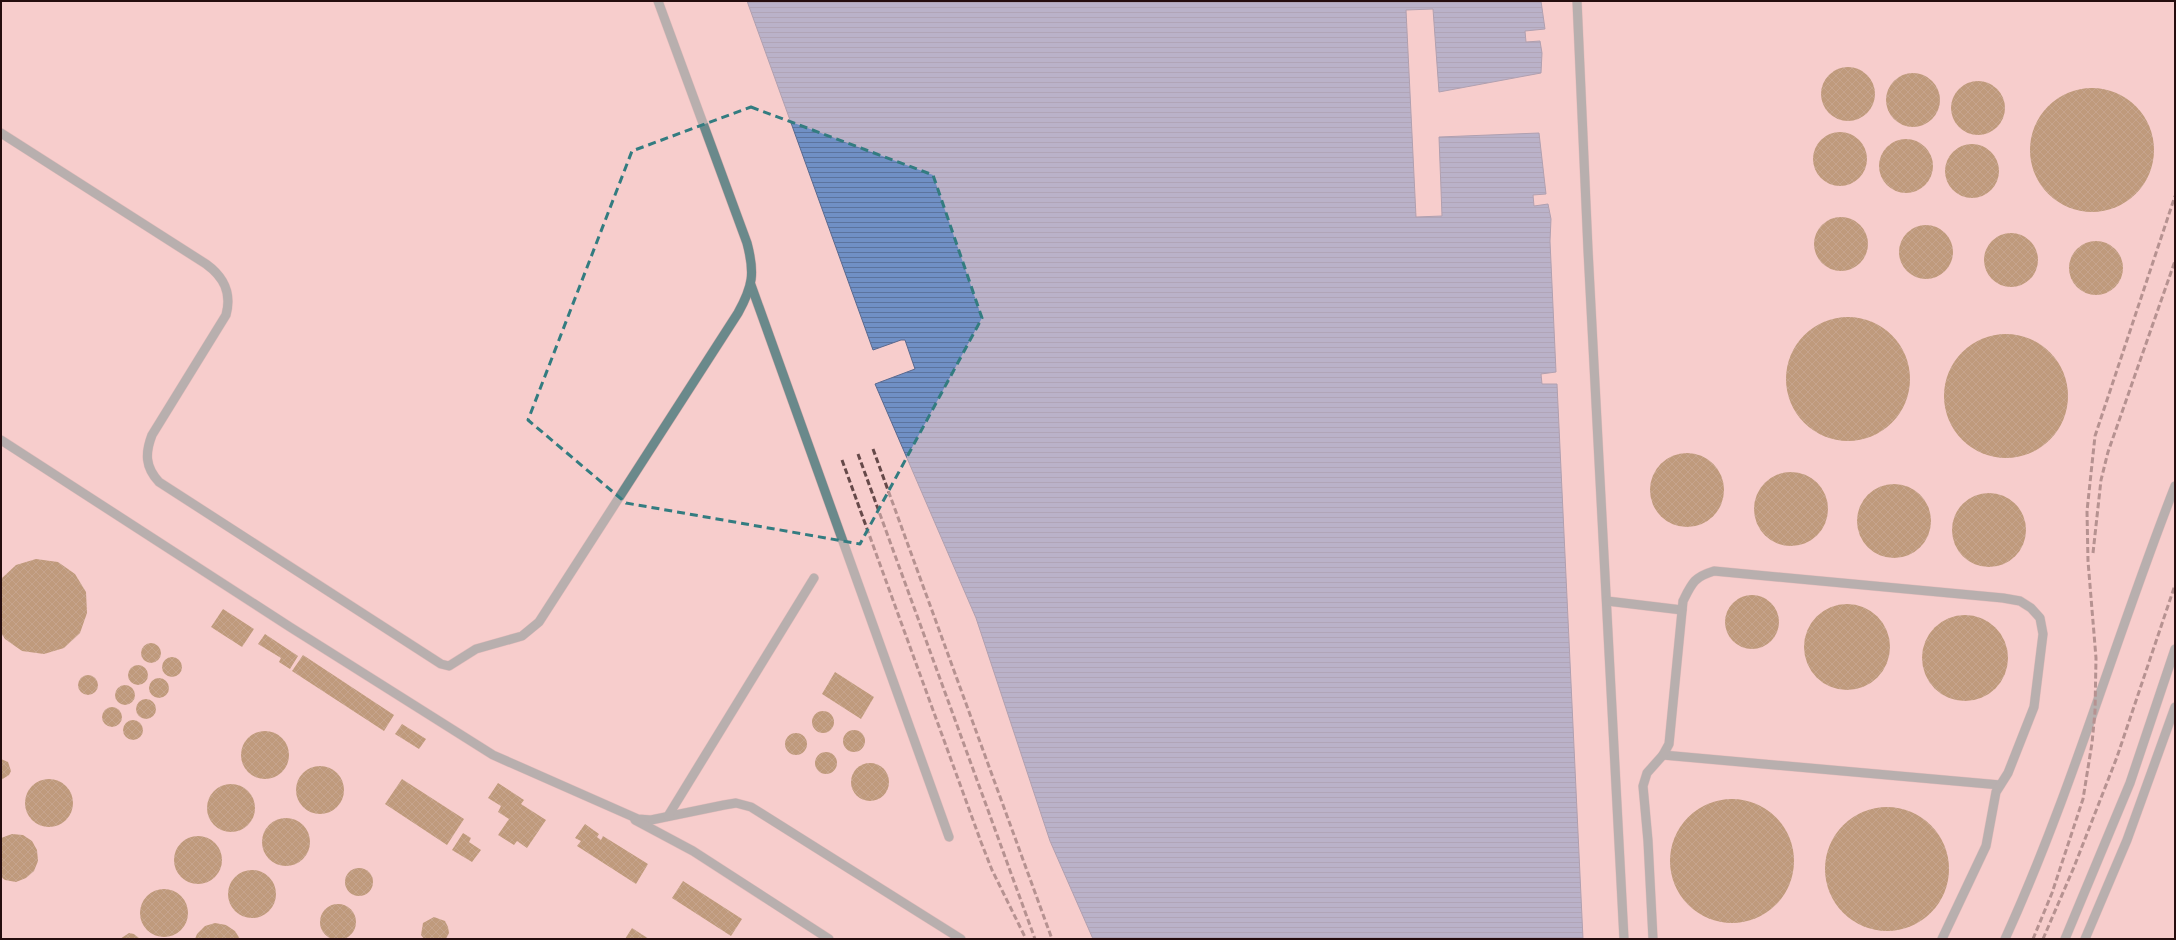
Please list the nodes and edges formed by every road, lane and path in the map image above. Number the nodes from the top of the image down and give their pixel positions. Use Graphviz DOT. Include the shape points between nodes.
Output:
graph roads {
  1 [pos="658,1"];
  2 [pos="1577,1"];
  3 [pos="1,133"];
  4 [pos="752,285"];
  5 [pos="1,440"];
  6 [pos="2175,486"];
  7 [pos="814,578"];
  8 [pos="1607,601"];
  9 [pos="1682,610"];
  10 [pos="2175,649"];
  11 [pos="2175,707"];
  12 [pos="1663,755"];
  13 [pos="2000,785"];
  14 [pos="625,814"];
  15 [pos="668,816"];
  16 [pos="949,837"];
  17 [pos="829,939"];
  18 [pos="962,939"];
  19 [pos="1624,939"];
  20 [pos="1653,939"];
  21 [pos="1942,939"];
  22 [pos="2005,939"];
  23 [pos="2065,939"];
  24 [pos="2085,939"];
  1 -- 4 [label="lane" via="746,243 752,262"];
  2 -- 8 [label="lane"];
  3 -- 4 [label="lane" via="206,264 222,279 228,297 226,315 148,444 148,466 154,477 407,642 449,666 476,649 522,636 539,622 738,313"];
  4 -- 16 [label="lane"];
  5 -- 14 [label="lane" via="493,755"];
  6 -- 22 [label="lane" via="2145,562 2063,801"];
  7 -- 15 [label="lane"];
  8 -- 9 [label="lane"];
  8 -- 19 [label="lane"];
  9 -- 12 [label="lane" via="1669,744"];
  9 -- 13 [label="lane" via="1683,601 1692,584 1700,575 1714,571 2020,601 2040,618 2043,634 2034,707 2008,773"];
  10 -- 23 [label="lane" via="2127,790"];
  11 -- 24 [label="lane" via="2130,832"];
  12 -- 13 [label="lane"];
  12 -- 20 [label="lane" via="1647,772 1643,786"];
  13 -- 21 [label="lane" via="1996,792 1986,846"];
  14 -- 15 [label="lane" via="651,820"];
  14 -- 17 [label="lane" via="693,851"];
  15 -- 18 [label="lane" via="724,804 751,808"];
}
